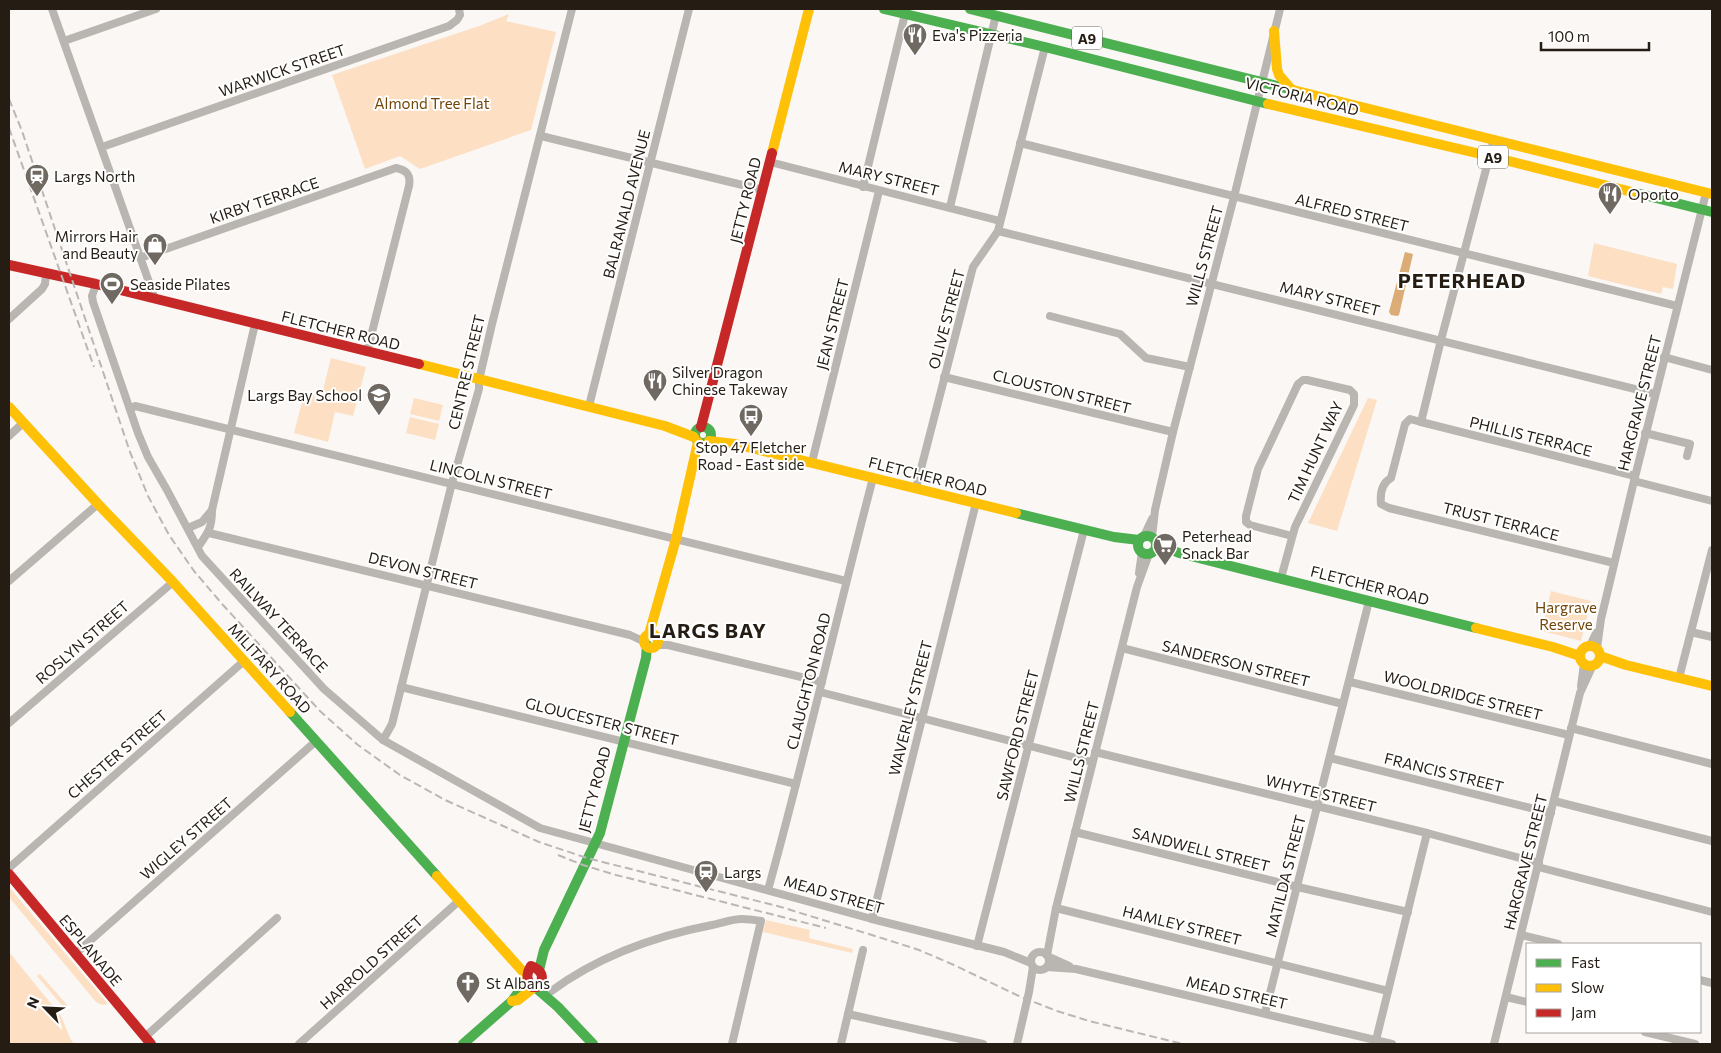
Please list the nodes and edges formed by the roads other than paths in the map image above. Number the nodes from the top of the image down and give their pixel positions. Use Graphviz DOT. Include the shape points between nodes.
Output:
graph roads {
  1 [pos="52,9"];
  2 [pos="156,9"];
  3 [pos="459,9"];
  4 [pos="572,9"];
  5 [pos="689,9"];
  6 [pos="809,9"];
  7 [pos="884,9"];
  8 [pos="970,9"];
  9 [pos="1280,9"];
  10 [pos="905,14"];
  11 [pos="996,15"];
  12 [pos="1274,31"];
  13 [pos="991,35"];
  14 [pos="64,41"];
  15 [pos="1046,47"];
  16 [pos="1261,82"];
  17 [pos="1291,89"];
  18 [pos="1257,101"];
  19 [pos="540,136"];
  20 [pos="1494,140"];
  21 [pos="1020,143"];
  22 [pos="102,147"];
  23 [pos="1489,156"];
  24 [pos="770,162"];
  25 [pos="650,163"];
  26 [pos="863,186"];
  27 [pos="763,190"];
  28 [pos="879,191"];
  29 [pos="1709,194"];
  30 [pos="1234,197"];
  31 [pos="950,207"];
  32 [pos="1707,211"];
  33 [pos="1000,221"];
  34 [pos="998,230"];
  35 [pos="1464,253"];
  36 [pos="140,258"];
  37 [pos="9,265"];
  38 [pos="46,274"];
  39 [pos="1211,283"];
  40 [pos="96,284"];
  41 [pos="155,299"];
  42 [pos="1678,306"];
  43 [pos="1050,316"];
  44 [pos="9,319"];
  45 [pos="256,324"];
  46 [pos="1441,340"];
  47 [pos="367,352"];
  48 [pos="1664,358"];
  49 [pos="1190,367"];
  50 [pos="1712,370"];
  51 [pos="944,377"];
  52 [pos="479,380"];
  53 [pos="1655,394"];
  54 [pos="589,406"];
  55 [pos="9,407"];
  56 [pos="130,409"];
  57 [pos="1420,422"];
  58 [pos="23,423"];
  59 [pos="230,429"];
  60 [pos="1173,432"];
  61 [pos="1645,433"];
  62 [pos="703,435"];
  63 [pos="9,436"];
  64 [pos="1687,456"];
  65 [pos="812,462"];
  66 [pos="873,478"];
  67 [pos="1634,479"];
  68 [pos="452,483"];
  69 [pos="916,488"];
  70 [pos="1712,501"];
  71 [pos="976,503"];
  72 [pos="98,504"];
  73 [pos="212,510"];
  74 [pos="188,528"];
  75 [pos="1084,530"];
  76 [pos="209,533"];
  77 [pos="1292,536"];
  78 [pos="676,539"];
  79 [pos="1147,545"];
  80 [pos="198,547"];
  81 [pos="1712,550"];
  82 [pos="1614,562"];
  83 [pos="1281,578"];
  84 [pos="9,581"];
  85 [pos="846,581"];
  86 [pos="173,582"];
  87 [pos="427,585"];
  88 [pos="1369,601"];
  89 [pos="1691,632"];
  90 [pos="1712,637"];
  91 [pos="651,640"];
  92 [pos="1122,648"];
  93 [pos="1591,656"];
  94 [pos="244,661"];
  95 [pos="1679,678"];
  96 [pos="822,682"];
  97 [pos="1350,682"];
  98 [pos="1712,686"];
  99 [pos="401,687"];
  100 [pos="820,692"];
  101 [pos="1343,704"];
  102 [pos="922,718"];
  103 [pos="9,723"];
  104 [pos="1570,732"];
  105 [pos="383,740"];
  106 [pos="623,740"];
  107 [pos="315,742"];
  108 [pos="1029,746"];
  109 [pos="1095,752"];
  110 [pos="1330,758"];
  111 [pos="1092,762"];
  112 [pos="1712,764"];
  113 [pos="796,784"];
  114 [pos="1554,802"];
  115 [pos="1317,807"];
  116 [pos="1551,813"];
  117 [pos="1075,832"];
  118 [pos="1427,833"];
  119 [pos="1712,841"];
  120 [pos="595,844"];
  121 [pos="1539,865"];
  122 [pos="9,868"];
  123 [pos="9,874"];
  124 [pos="1297,887"];
  125 [pos="768,890"];
  126 [pos="460,900"];
  127 [pos="1056,908"];
  128 [pos="1408,912"];
  129 [pos="1712,912"];
  130 [pos="277,918"];
  131 [pos="872,919"];
  132 [pos="1521,935"];
  133 [pos="1554,943"];
  134 [pos="977,946"];
  135 [pos="864,950"];
  136 [pos="75,954"];
  137 [pos="1040,961"];
  138 [pos="1277,963"];
  139 [pos="533,977"];
  140 [pos="1388,991"];
  141 [pos="550,992"];
  142 [pos="1506,997"];
  143 [pos="1526,1002"];
  144 [pos="558,1006"];
  145 [pos="1265,1013"];
  146 [pos="848,1014"];
  147 [pos="1650,1033"];
  148 [pos="148,1040"];
  149 [pos="1376,1040"];
  150 [pos="1494,1042"];
  151 [pos="299,1044"];
  152 [pos="463,1044"];
  153 [pos="593,1044"];
  154 [pos="732,1044"];
  155 [pos="841,1044"];
  156 [pos="983,1044"];
  157 [pos="1017,1044"];
  158 [pos="1392,1044"];
  159 [pos="1695,1044"];
  1 -- 14 [label="street"];
  2 -- 14 [label="street"];
  3 -- 22 [label="street, WARWICK STREET" via="458,20 449,26"];
  4 -- 19 [label="street, CENTRE STREET"];
  5 -- 25 [label="street, BALRANALD AVENUE"];
  6 -- 24 [label="main road, JETTY ROAD"];
  7 -- 10 [label="main road, VICTORIA ROAD / A9"];
  8 -- 11 [label="main road, VICTORIA ROAD / A9"];
  9 -- 12 [label="street, WILLS STREET"];
  10 -- 13 [label="main road, VICTORIA ROAD / A9"];
  10 -- 26 [label="street"];
  11 -- 13 [label="street"];
  11 -- 16 [label="main road, VICTORIA ROAD / A9"];
  12 -- 16 [label="street, WILLS STREET"];
  12 -- 17 [label="main road" via="1277,69"];
  13 -- 15 [label="main road, VICTORIA ROAD / A9"];
  13 -- 31 [label="street"];
  14 -- 22 [label="street"];
  15 -- 18 [label="main road, VICTORIA ROAD / A9"];
  15 -- 21 [label="street, OLIVE STREET"];
  16 -- 17 [label="main road, VICTORIA ROAD / A9"];
  16 -- 18 [label="street, WILLS STREET"];
  17 -- 20 [label="main road, VICTORIA ROAD / A9"];
  18 -- 23 [label="main road, VICTORIA ROAD / A9"];
  18 -- 30 [label="street, WILLS STREET"];
  19 -- 25 [label="street"];
  19 -- 52 [label="street, CENTRE STREET"];
  20 -- 23 [label="street"];
  20 -- 29 [label="main road, VICTORIA ROAD / A9"];
  21 -- 30 [label="street, ALFRED STREET"];
  21 -- 33 [label="street, OLIVE STREET"];
  22 -- 36 [label="street"];
  23 -- 32 [label="main road, VICTORIA ROAD / A9"];
  23 -- 35 [label="street"];
  24 -- 26 [label="street, MARY STREET"];
  24 -- 27 [label="main road, JETTY ROAD"];
  25 -- 27 [label="street"];
  25 -- 54 [label="street, BALRANALD AVENUE"];
  26 -- 28 [label="street, MARY STREET"];
  27 -- 62 [label="main road, JETTY ROAD"];
  28 -- 31 [label="street, MARY STREET"];
  28 -- 65 [label="street, JEAN STREET"];
  29 -- 32 [label="street, HARGRAVE STREET"];
  30 -- 35 [label="street, ALFRED STREET"];
  30 -- 39 [label="street, WILLS STREET"];
  31 -- 33 [label="street, MARY STREET"];
  32 -- 42 [label="street, HARGRAVE STREET"];
  33 -- 34 [label="street, OLIVE STREET"];
  34 -- 39 [label="street, MARY STREET"];
  34 -- 51 [label="street, OLIVE STREET" via="973,268"];
  35 -- 42 [label="street, ALFRED STREET"];
  35 -- 46 [label="street"];
  36 -- 41 [label="street"];
  36 -- 47 [label="street, KIRBY TERRACE" via="396,168 404,170 409,174 409,186"];
  37 -- 38 [label="main road, FLETCHER ROAD"];
  38 -- 40 [label="main road, FLETCHER ROAD"];
  38 -- 44 [label="street" via="42,289"];
  39 -- 46 [label="street, MARY STREET"];
  39 -- 49 [label="street, WILLS STREET"];
  40 -- 41 [label="main road, FLETCHER ROAD"];
  40 -- 56 [label="street, RAILWAY TERRACE" via="93,302"];
  41 -- 45 [label="main road, FLETCHER ROAD"];
  42 -- 48 [label="street, HARGRAVE STREET"];
  43 -- 49 [label="street" via="1120,334 1146,358"];
  45 -- 47 [label="main road, FLETCHER ROAD"];
  45 -- 59 [label="street"];
  46 -- 53 [label="street, MARY STREET"];
  46 -- 57 [label="street"];
  47 -- 52 [label="main road, FLETCHER ROAD"];
  48 -- 50 [label="street"];
  48 -- 53 [label="street, HARGRAVE STREET"];
  49 -- 60 [label="street, WILLS STREET"];
  51 -- 60 [label="street, CLOUSTON STREET"];
  51 -- 69 [label="street, OLIVE STREET"];
  52 -- 54 [label="main road, FLETCHER ROAD"];
  52 -- 68 [label="street, CENTRE STREET"];
  53 -- 61 [label="street, HARGRAVE STREET"];
  54 -- 62 [label="main road, FLETCHER ROAD"];
  55 -- 58 [label="main road, MILITARY ROAD"];
  56 -- 59 [label="street, LINCOLN STREET" via="135,406"];
  56 -- 74 [label="street, RAILWAY TERRACE" via="148,457"];
  57 -- 67 [label="street, PHILLIS TERRACE"];
  57 -- 82 [label="street, TRUST TERRACE" via="1410,419 1405,424 1391,478 1380,494 1382,504"];
  58 -- 63 [label="street"];
  58 -- 72 [label="main road, MILITARY ROAD"];
  59 -- 68 [label="street, LINCOLN STREET"];
  59 -- 73 [label="street"];
  60 -- 79 [label="street, WILLS STREET"];
  61 -- 64 [label="street" via="1690,444"];
  61 -- 67 [label="street, HARGRAVE STREET"];
  62 -- 65 [label="main road, FLETCHER ROAD"];
  62 -- 78 [label="main road, JETTY ROAD" via="691,470"];
  65 -- 66 [label="main road, FLETCHER ROAD"];
  66 -- 69 [label="main road, FLETCHER ROAD"];
  66 -- 85 [label="street, CLAUGHTON ROAD"];
  67 -- 70 [label="street, PHILLIS TERRACE"];
  67 -- 82 [label="street, HARGRAVE STREET"];
  68 -- 78 [label="street, LINCOLN STREET"];
  68 -- 87 [label="street, CENTRE STREET"];
  69 -- 71 [label="main road, FLETCHER ROAD"];
  71 -- 75 [label="main road, FLETCHER ROAD"];
  71 -- 102 [label="street, WAVERLEY STREET"];
  72 -- 84 [label="street"];
  72 -- 86 [label="main road, MILITARY ROAD"];
  73 -- 74 [label="street" via="202,522"];
  73 -- 76 [label="street"];
  74 -- 80 [label="street, RAILWAY TERRACE"];
  75 -- 79 [label="main road, FLETCHER ROAD"];
  75 -- 108 [label="street, SAWFORD STREET"];
  76 -- 80 [label="street"];
  76 -- 87 [label="street, DEVON STREET"];
  77 -- 77 [label="street, TIM HUNT WAY" via="1246,522 1258,469 1298,384 1307,380 1350,390 1354,394 1354,404"];
  77 -- 83 [label="street, TIM HUNT WAY"];
  78 -- 85 [label="street, LINCOLN STREET"];
  78 -- 91 [label="main road, JETTY ROAD"];
  79 -- 83 [label="main road, FLETCHER ROAD"];
  79 -- 92 [label="street, WILLS STREET"];
  80 -- 105 [label="street, RAILWAY TERRACE" via="202,556 324,690"];
  81 -- 89 [label="street"];
  82 -- 93 [label="street, HARGRAVE STREET"];
  83 -- 88 [label="main road, FLETCHER ROAD"];
  85 -- 96 [label="street, CLAUGHTON ROAD"];
  86 -- 94 [label="main road, MILITARY ROAD"];
  86 -- 103 [label="street, ROSLYN STREET"];
  87 -- 91 [label="street, DEVON STREET"];
  87 -- 99 [label="street, CENTRE STREET"];
  88 -- 93 [label="main road, FLETCHER ROAD"];
  88 -- 97 [label="street, MATILDA STREET"];
  89 -- 90 [label="street"];
  89 -- 95 [label="street"];
  91 -- 96 [label="street, DEVON STREET"];
  91 -- 106 [label="main road, JETTY ROAD"];
  92 -- 101 [label="street, SANDERSON STREET"];
  92 -- 109 [label="street, WILLS STREET"];
  93 -- 95 [label="main road, FLETCHER ROAD"];
  93 -- 104 [label="street, HARGRAVE STREET"];
  94 -- 107 [label="main road, MILITARY ROAD"];
  94 -- 122 [label="street, CHESTER STREET"];
  95 -- 98 [label="main road, FLETCHER ROAD"];
  96 -- 100 [label="street, CLAUGHTON ROAD"];
  97 -- 101 [label="street, MATILDA STREET"];
  97 -- 104 [label="street, WOOLDRIDGE STREET"];
  99 -- 105 [label="street, CENTRE STREET" via="392,724"];
  99 -- 106 [label="street, GLOUCESTER STREET"];
  100 -- 102 [label="street"];
  100 -- 113 [label="street, CLAUGHTON ROAD"];
  101 -- 110 [label="street, MATILDA STREET"];
  102 -- 108 [label="street"];
  102 -- 131 [label="street, WAVERLEY STREET"];
  104 -- 112 [label="street, WOOLDRIDGE STREET"];
  104 -- 114 [label="street, HARGRAVE STREET"];
  105 -- 120 [label="street, RAILWAY TERRACE" via="540,828"];
  106 -- 113 [label="street, GLOUCESTER STREET"];
  106 -- 120 [label="main road, JETTY ROAD" via="604,822"];
  107 -- 126 [label="main road, MILITARY ROAD"];
  107 -- 136 [label="street, WIGLEY STREET"];
  108 -- 111 [label="street"];
  108 -- 134 [label="street, SAWFORD STREET"];
  109 -- 111 [label="street, WILLS STREET"];
  109 -- 115 [label="street, WHYTE STREET"];
  110 -- 115 [label="street, MATILDA STREET"];
  110 -- 116 [label="street, FRANCIS STREET"];
  111 -- 117 [label="street, WILLS STREET"];
  113 -- 125 [label="street, CLAUGHTON ROAD"];
  114 -- 116 [label="street, HARGRAVE STREET"];
  114 -- 119 [label="street"];
  115 -- 118 [label="street, WHYTE STREET"];
  115 -- 124 [label="street, MATILDA STREET"];
  116 -- 121 [label="street, HARGRAVE STREET"];
  117 -- 124 [label="street, SANDWELL STREET"];
  117 -- 127 [label="street, WILLS STREET"];
  118 -- 121 [label="street, WHYTE STREET"];
  118 -- 128 [label="street"];
  120 -- 125 [label="street, MEAD STREET"];
  120 -- 139 [label="main road, JETTY ROAD"];
  121 -- 129 [label="street, WHYTE STREET"];
  121 -- 132 [label="street, HARGRAVE STREET"];
  123 -- 136 [label="main road, ESPLANADE"];
  124 -- 128 [label="street, SANDWELL STREET"];
  124 -- 138 [label="street, MATILDA STREET"];
  125 -- 131 [label="street, MEAD STREET"];
  126 -- 139 [label="main road, MILITARY ROAD"];
  126 -- 151 [label="street, HARROLD STREET"];
  127 -- 137 [label="street, WILLS STREET"];
  127 -- 138 [label="street, HAMLEY STREET"];
  128 -- 140 [label="street"];
  130 -- 148 [label="street"];
  131 -- 134 [label="street, MEAD STREET"];
  132 -- 133 [label="street"];
  132 -- 142 [label="street, HARGRAVE STREET"];
  134 -- 137 [label="street, MEAD STREET"];
  135 -- 146 [label="street"];
  136 -- 148 [label="main road, ESPLANADE"];
  137 -- 145 [label="street, MEAD STREET"];
  137 -- 157 [label="street, WILLS STREET"];
  138 -- 140 [label="street, HAMLEY STREET"];
  138 -- 145 [label="street, MATILDA STREET"];
  139 -- 141 [label="main road, MILITARY ROAD"];
  139 -- 144 [label="main road, MILITARY ROAD"];
  139 -- 152 [label="main road, JETTY ROAD" via="512,1001"];
  140 -- 149 [label="street"];
  141 -- 144 [label="main road, MILITARY ROAD"];
  141 -- 154 [label="street" via="599,962 644,942 741,919 761,921"];
  142 -- 143 [label="street"];
  142 -- 150 [label="street, HARGRAVE STREET"];
  144 -- 153 [label="main road, MILITARY ROAD"];
  145 -- 149 [label="street, MEAD STREET"];
  146 -- 155 [label="street"];
  146 -- 156 [label="street"];
  147 -- 159 [label="street"];
  149 -- 158 [label="street, MEAD STREET"];
}
